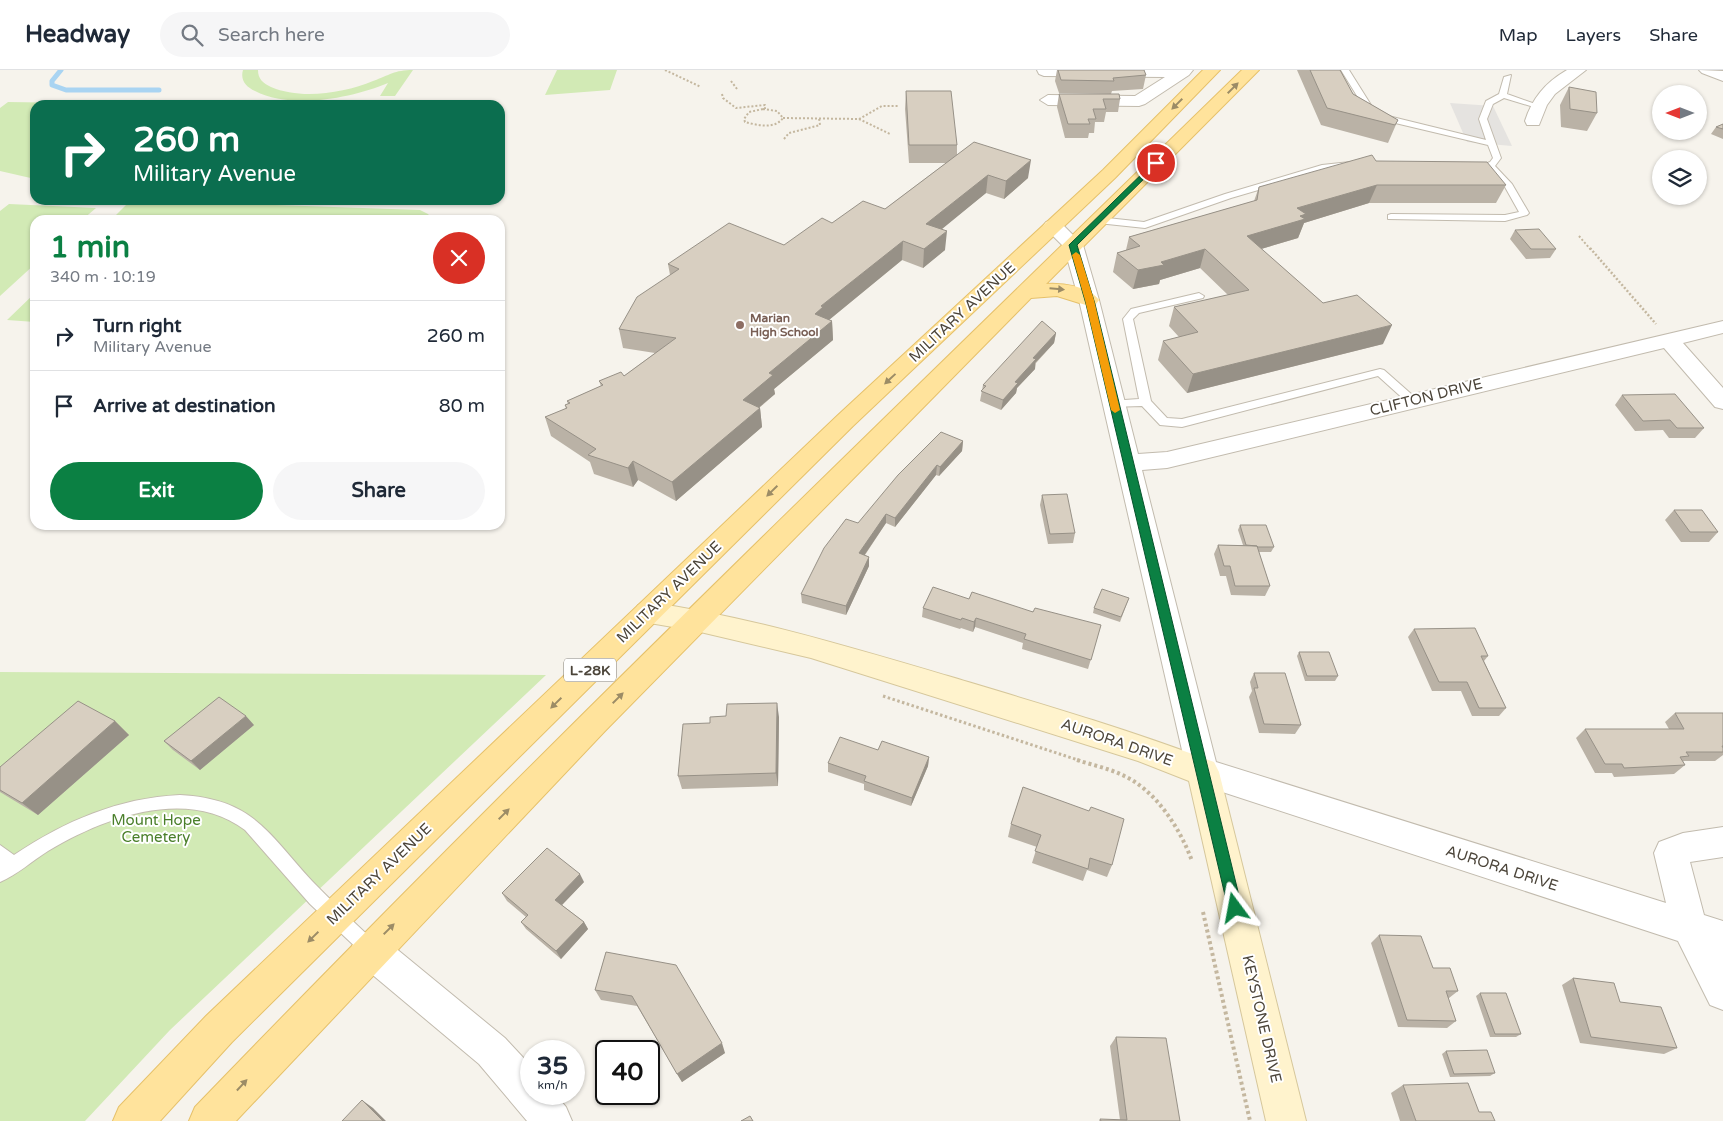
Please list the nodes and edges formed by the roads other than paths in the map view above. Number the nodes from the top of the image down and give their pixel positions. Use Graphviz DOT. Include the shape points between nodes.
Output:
graph roads {
  1 [pos="1044,70"];
  2 [pos="1212,70"];
  3 [pos="1251,70"];
  4 [pos="1345,70"];
  5 [pos="1578,70"];
  6 [pos="1707,70"];
  7 [pos="1184,71"];
  8 [pos="1723,76"];
  9 [pos="1508,78"];
  10 [pos="1503,95"];
  11 [pos="1535,114"];
  12 [pos="1493,144"];
  13 [pos="1364,164"];
  14 [pos="1490,166"];
  15 [pos="1459,170"];
  16 [pos="1391,217"];
  17 [pos="1098,220"];
  18 [pos="1063,235"];
  19 [pos="1023,294"];
  20 [pos="1199,296"];
  21 [pos="1089,300"];
  22 [pos="1723,327"];
  23 [pos="1670,340"];
  24 [pos="1412,400"];
  25 [pos="1145,402"];
  26 [pos="1723,402"];
  27 [pos="1114,404"];
  28 [pos="1128,463"];
  29 [pos="648,613"];
  30 [pos="696,620"];
  31 [pos="1203,772"];
  32 [pos="1723,842"];
  33 [pos="0,853"];
  34 [pos="7,869"];
  35 [pos="335,916"];
  36 [pos="1690,928"];
  37 [pos="1723,938"];
  38 [pos="370,949"];
  39 [pos="1723,992"];
  40 [pos="520,1082"];
  41 [pos="540,1105"];
  42 [pos="133,1121"];
  43 [pos="208,1121"];
  44 [pos="552,1121"];
  45 [pos="1286,1121"];
  1 -- 7 [label="street"];
  1 -- 7 [label="street" via="1049,105 1139,101"];
  2 -- 18 [label="main road, MILITARY AVENUE / L-28K, one-way" via="1109,174"];
  17 -- 3 [label="main road, MILITARY AVENUE / L-28K, one-way"];
  4 -- 12 [label="lane" via="1373,115"];
  5 -- 11 [label="street" via="1554,86"];
  6 -- 8 [label="street"];
  9 -- 10 [label="lane"];
  10 -- 11 [label="lane"];
  10 -- 12 [label="lane" via="1489,103 1483,119"];
  12 -- 14 [label="lane" via="1497,158"];
  13 -- 17 [label="lane" via="1325,167 1228,196 1145,226"];
  14 -- 15 [label="lane" via="1479,170"];
  14 -- 16 [label="lane" via="1509,186 1524,213 1505,218"];
  17 -- 18 [label="main road, MILITARY AVENUE / L-28K"];
  18 -- 19 [label="main road, MILITARY AVENUE / L-28K"];
  18 -- 21 [label="street, KEYSTONE DRIVE"];
  18 -- 29 [label="main road, MILITARY AVENUE / L-28K, one-way" via="845,421"];
  19 -- 21 [label="main road, one-way" via="1052,288 1074,292"];
  19 -- 30 [label="main road, MILITARY AVENUE / L-28K"];
  20 -- 25 [label="lane" via="1135,311 1128,319"];
  21 -- 27 [label="street, KEYSTONE DRIVE"];
  22 -- 23 [label="street, CLIFTON DRIVE"];
  23 -- 24 [label="street, CLIFTON DRIVE"];
  23 -- 26 [label="street"];
  24 -- 25 [label="lane" via="1380,372 1182,423 1164,422"];
  24 -- 28 [label="street, CLIFTON DRIVE" via="1167,460"];
  25 -- 27 [label="lane"];
  27 -- 28 [label="street, KEYSTONE DRIVE"];
  28 -- 31 [label="street, KEYSTONE DRIVE"];
  29 -- 30 [label="street, AURORA DRIVE"];
  29 -- 35 [label="main road, MILITARY AVENUE / L-28K, one-way"];
  30 -- 31 [label="street, AURORA DRIVE" via="848,658 1134,746"];
  38 -- 30 [label="main road, MILITARY AVENUE / L-28K, one-way"];
  31 -- 36 [label="street, AURORA DRIVE"];
  31 -- 45 [label="street, KEYSTONE DRIVE"];
  32 -- 36 [label="street" via="1683,848 1672,853"];
  33 -- 34 [label="lane"];
  34 -- 35 [label="lane" via="56,837 102,816 158,802 205,802 226,809 247,822"];
  35 -- 38 [label="lane"];
  35 -- 42 [label="main road, MILITARY AVENUE / L-28K, one-way" via="219,1029"];
  36 -- 37 [label="street, AURORA DRIVE"];
  36 -- 39 [label="street"];
  38 -- 40 [label="street" via="492,1051"];
  43 -- 38 [label="main road, MILITARY AVENUE / L-28K, one-way"];
  41 -- 44 [label="street"];
}
